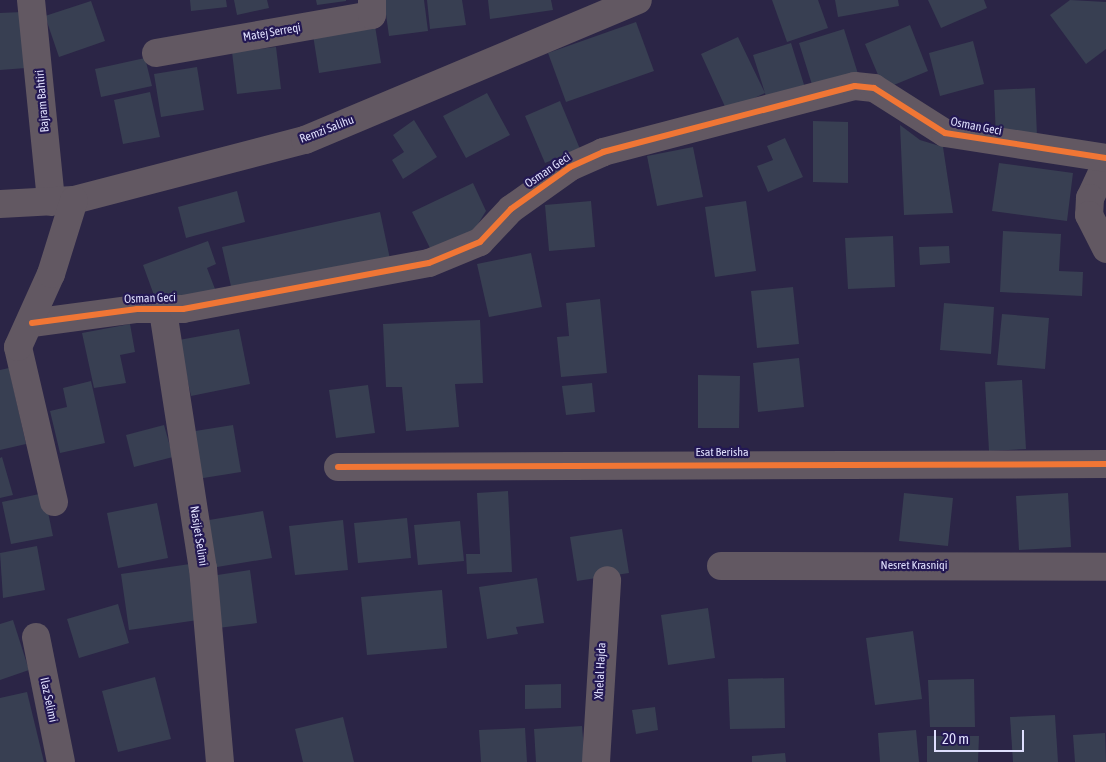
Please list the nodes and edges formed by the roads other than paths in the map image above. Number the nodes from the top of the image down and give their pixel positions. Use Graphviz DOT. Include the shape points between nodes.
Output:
graph roads {
  1 [pos="31,0"];
  2 [pos="372,0"];
  3 [pos="638,0"];
  4 [pos="156,53"];
  5 [pos="1106,158"];
  6 [pos="1106,164"];
  7 [pos="62,201"];
  8 [pos="0,204"];
  9 [pos="1106,249"];
  10 [pos="163,311"];
  11 [pos="32,323"];
  12 [pos="1106,464"];
  13 [pos="338,467"];
  14 [pos="54,502"];
  15 [pos="721,566"];
  16 [pos="1106,567"];
  17 [pos="607,580"];
  18 [pos="36,637"];
  19 [pos="61,762"];
  20 [pos="220,762"];
  21 [pos="596,762"];
  1 -- 7 [label="street, Bajram Bahtiri"];
  2 -- 4 [label="street, Matej Serreqi" via="372,15"];
  3 -- 7 [label="street, Remzi Salihu" via="305,140"];
  5 -- 10 [label="street, Osman Geci" via="945,134 874,88 855,86 603,152 570,167 511,210 480,242 428,263"];
  6 -- 9 [label="street" via="1090,198 1089,215"];
  7 -- 8 [label="street, Remzi Salihu"];
  7 -- 11 [label="street"];
  10 -- 11 [label="street, Osman Geci" via="136,309"];
  10 -- 20 [label="street, Nasijet Selimi" via="203,568"];
  11 -- 14 [label="street" via="23,334 19,354"];
  12 -- 13 [label="street, Esat Berisha"];
  15 -- 16 [label="street, Nesret Krasniqi"];
  17 -- 21 [label="street, Xhelal Hajda"];
  18 -- 19 [label="street, Ilaz Selimi"];
}
